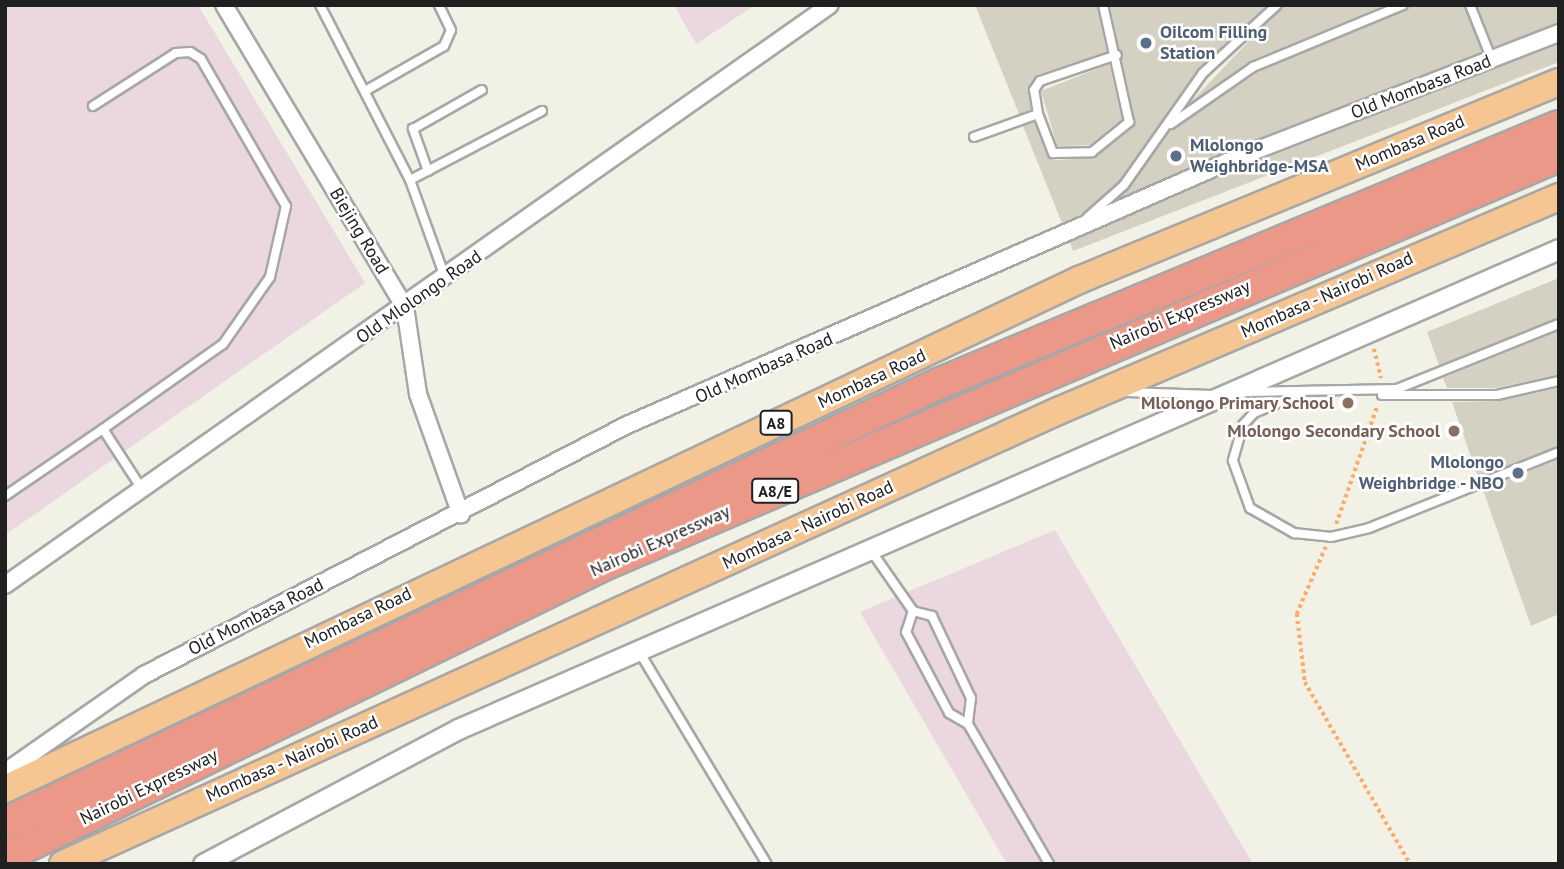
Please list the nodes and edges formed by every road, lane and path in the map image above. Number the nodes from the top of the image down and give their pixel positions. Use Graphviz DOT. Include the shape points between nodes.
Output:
graph roads {
  1 [pos="224,5"];
  2 [pos="320,5"];
  3 [pos="439,5"];
  4 [pos="830,5"];
  5 [pos="1103,5"];
  6 [pos="1277,5"];
  7 [pos="1403,5"];
  8 [pos="1470,5"];
  9 [pos="1388,9"];
  10 [pos="1559,33"];
  11 [pos="1117,55"];
  12 [pos="1492,60"];
  13 [pos="1559,82"];
  14 [pos="482,90"];
  15 [pos="365,91"];
  16 [pos="93,106"];
  17 [pos="542,111"];
  18 [pos="1038,114"];
  19 [pos="1559,126"];
  20 [pos="1163,130"];
  21 [pos="974,138"];
  22 [pos="1559,156"];
  23 [pos="428,170"];
  24 [pos="410,180"];
  25 [pos="1559,197"];
  26 [pos="1075,229"];
  27 [pos="1559,249"];
  28 [pos="445,277"];
  29 [pos="405,307"];
  30 [pos="1559,324"];
  31 [pos="1365,330"];
  32 [pos="1559,381"];
  33 [pos="1308,393"];
  34 [pos="1379,393"];
  35 [pos="1217,395"];
  36 [pos="1058,411"];
  37 [pos="103,429"];
  38 [pos="1559,452"];
  39 [pos="142,489"];
  40 [pos="5,496"];
  41 [pos="461,515"];
  42 [pos="1331,537"];
  43 [pos="872,552"];
  44 [pos="5,585"];
  45 [pos="913,611"];
  46 [pos="640,653"];
  47 [pos="968,724"];
  48 [pos="5,772"];
  49 [pos="5,789"];
  50 [pos="5,823"];
  51 [pos="5,857"];
  52 [pos="62,864"];
  53 [pos="203,864"];
  54 [pos="767,864"];
  55 [pos="1049,864"];
  56 [pos="1410,864"];
  1 -- 29 [label="street, Biejing Road"];
  2 -- 15 [label="lane"];
  3 -- 15 [label="lane" via="451,30 444,46"];
  4 -- 28 [label="street, Old Mlolongo Road"];
  5 -- 11 [label="lane"];
  6 -- 20 [label="lane" via="1232,41"];
  7 -- 9 [label="lane"];
  8 -- 12 [label="lane"];
  9 -- 20 [label="lane" via="1253,67"];
  10 -- 12 [label="street, Old Mombasa Road"];
  11 -- 18 [label="lane" via="1040,81 1034,90"];
  11 -- 18 [label="lane" via="1130,116 1096,150 1053,153"];
  12 -- 26 [label="street, Old Mombasa Road"];
  13 -- 49 [label="highway, Mombasa Road / A8" via="1079,280"];
  14 -- 23 [label="lane" via="413,129"];
  15 -- 24 [label="lane"];
  16 -- 37 [label="lane" via="176,53 190,52 201,59 286,206 270,277 223,344"];
  17 -- 23 [label="lane"];
  18 -- 21 [label="lane"];
  19 -- 50 [label="highway, Nairobi Expressway / A8/E" via="938,384"];
  20 -- 26 [label="lane" via="1124,185"];
  22 -- 51 [label="highway, Nairobi Expressway / A8/E" via="606,564"];
  23 -- 24 [label="lane"];
  24 -- 28 [label="lane"];
  25 -- 36 [label="highway, Mombasa - Nairobi Road"];
  26 -- 41 [label="street, Old Mombasa Road" via="627,425"];
  27 -- 31 [label="street"];
  28 -- 29 [label="street, Old Mlolongo Road"];
  29 -- 39 [label="street, Old Mlolongo Road"];
  29 -- 41 [label="street, Biejing Road" via="418,394"];
  30 -- 34 [label="lane"];
  31 -- 34 [label="path" via="1382,368"];
  31 -- 35 [label="street"];
  32 -- 34 [label="lane" via="1497,395"];
  33 -- 34 [label="lane"];
  33 -- 35 [label="lane"];
  33 -- 42 [label="lane" via="1270,402 1243,425 1233,461 1236,481 1250,508 1278,529"];
  34 -- 42 [label="path" via="1373,431"];
  35 -- 36 [label="lane" via="1100,394"];
  35 -- 43 [label="street"];
  36 -- 52 [label="highway, Mombasa - Nairobi Road"];
  37 -- 39 [label="lane"];
  37 -- 40 [label="lane"];
  38 -- 42 [label="lane" via="1369,528"];
  39 -- 44 [label="street, Old Mlolongo Road"];
  41 -- 48 [label="street, Old Mombasa Road" via="144,675"];
  42 -- 56 [label="path" via="1297,614 1305,682"];
  43 -- 45 [label="lane"];
  43 -- 46 [label="street"];
  45 -- 47 [label="lane" via="906,632 949,713"];
  45 -- 47 [label="lane" via="932,617 938,628 971,698"];
  46 -- 53 [label="street" via="458,729"];
  46 -- 54 [label="lane"];
  47 -- 55 [label="lane"];
}
